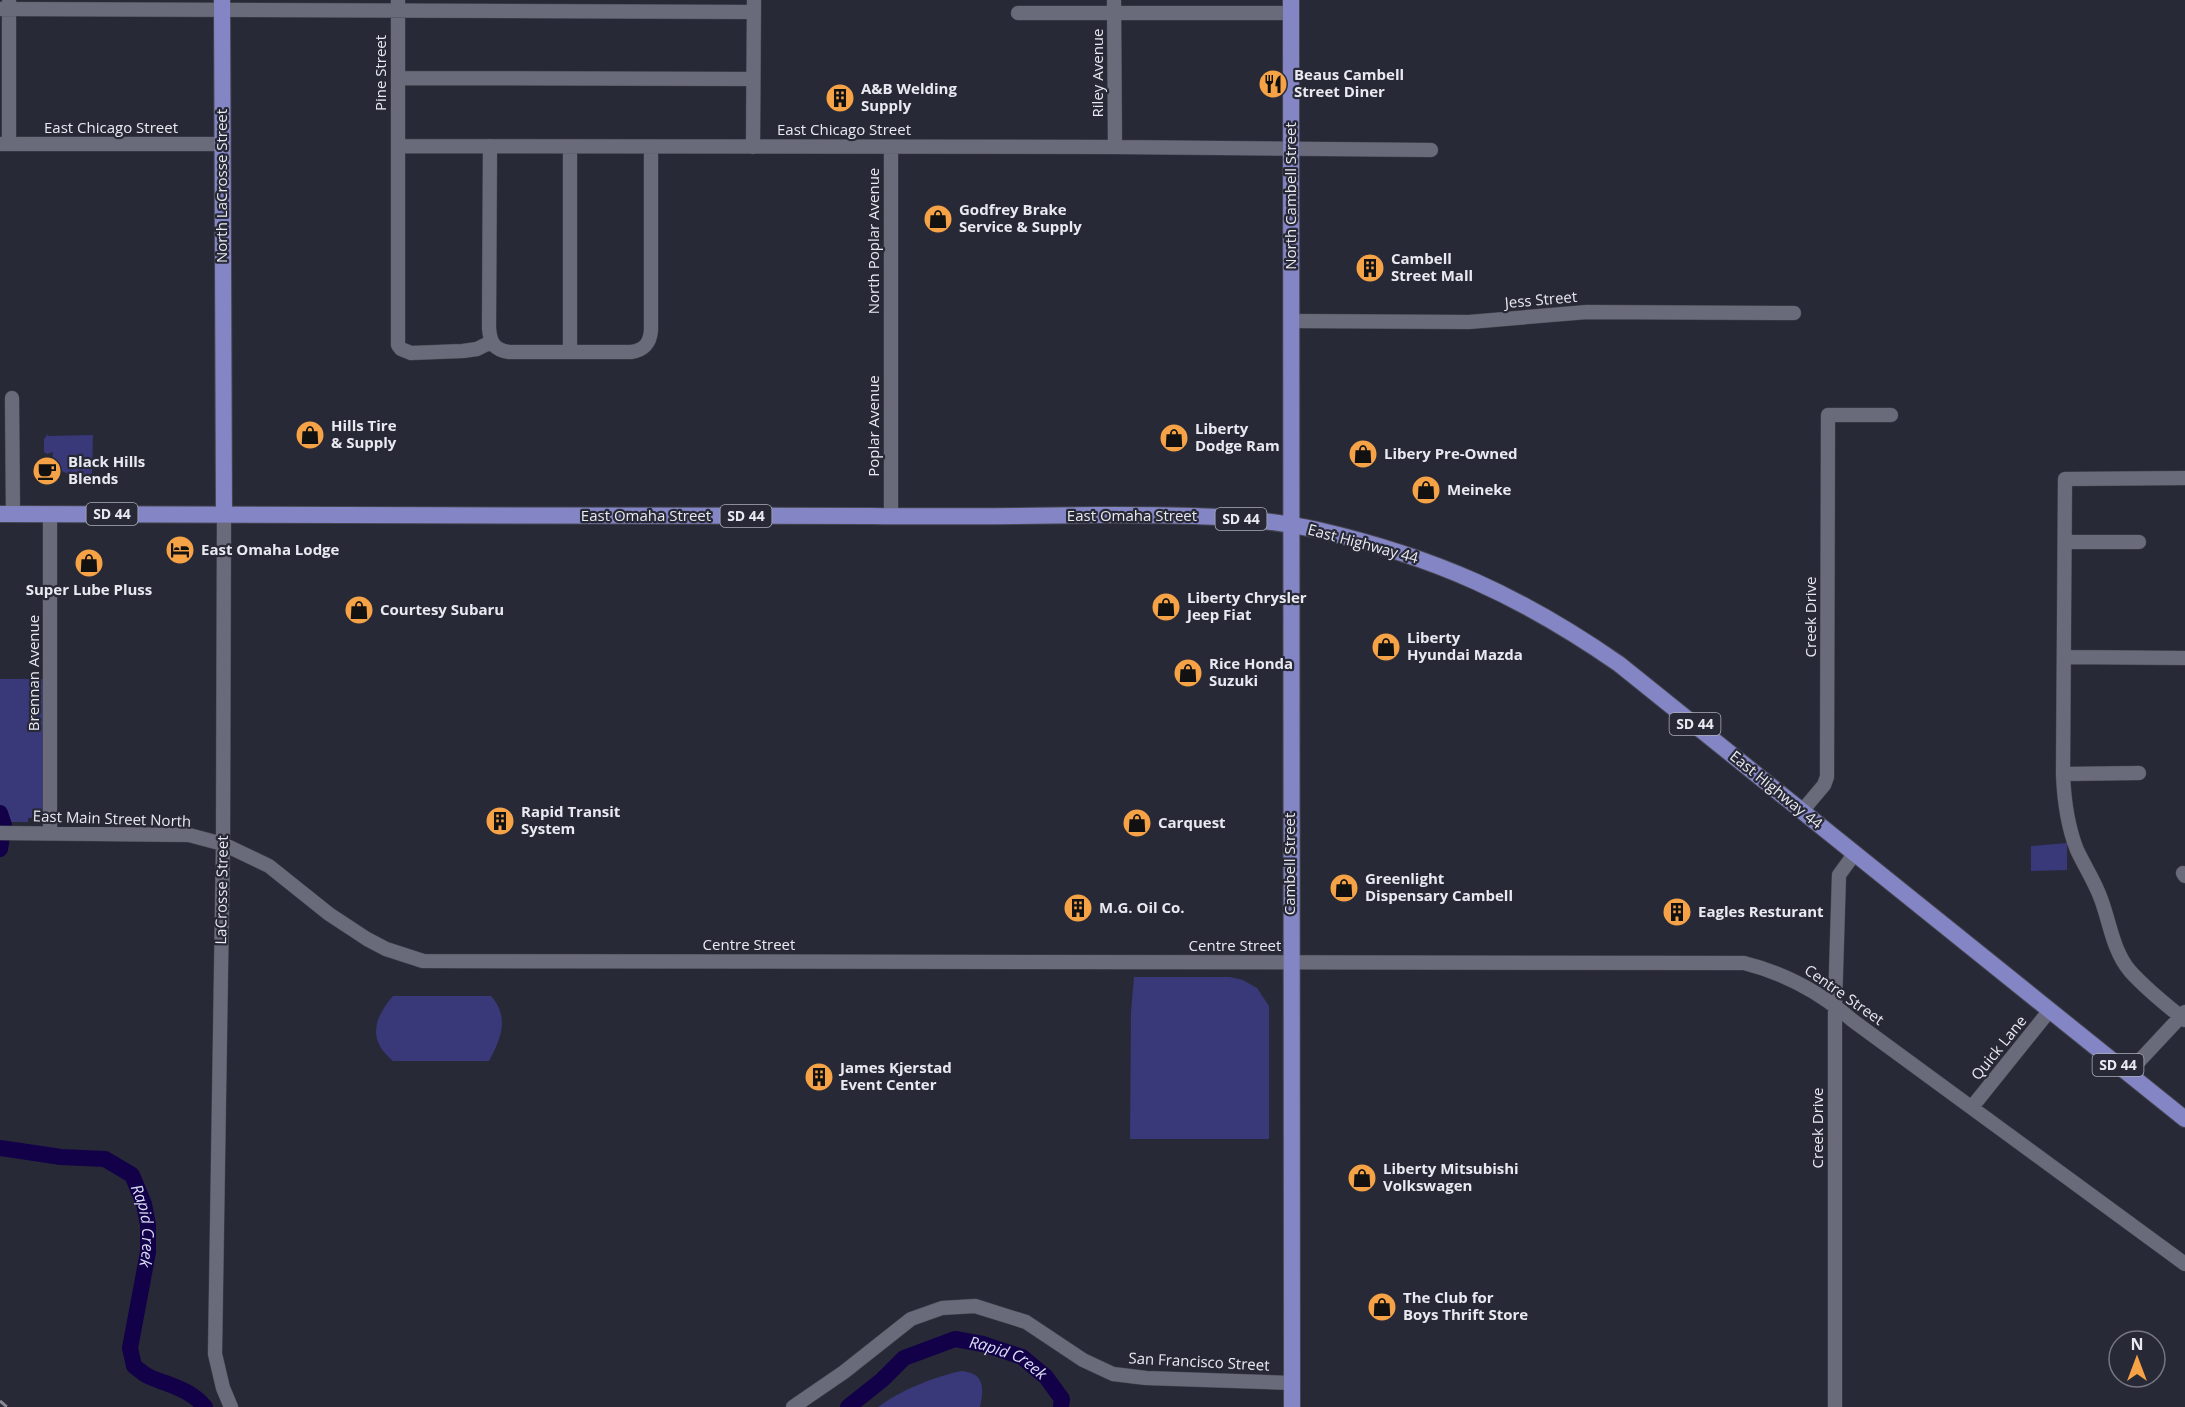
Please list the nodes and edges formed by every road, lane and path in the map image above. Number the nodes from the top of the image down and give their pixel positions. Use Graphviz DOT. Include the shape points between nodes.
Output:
graph roads {
  1 [pos="222,4"];
  2 [pos="398,5"];
  3 [pos="6,6"];
  4 [pos="754,6"];
  5 [pos="1114,7"];
  6 [pos="1291,7"];
  7 [pos="1018,13"];
  8 [pos="398,78"];
  9 [pos="753,79"];
  10 [pos="5,144"];
  11 [pos="222,144"];
  12 [pos="398,146"];
  13 [pos="490,146"];
  14 [pos="570,147"];
  15 [pos="651,147"];
  16 [pos="753,147"];
  17 [pos="891,147"];
  18 [pos="1114,147"];
  19 [pos="1290,148"];
  20 [pos="1431,150"];
  21 [pos="1794,313"];
  22 [pos="1291,321"];
  23 [pos="891,335"];
  24 [pos="491,342"];
  25 [pos="570,352"];
  26 [pos="222,371"];
  27 [pos="12,398"];
  28 [pos="1891,415"];
  29 [pos="2185,478"];
  30 [pos="7,514"];
  31 [pos="50,514"];
  32 [pos="224,514"];
  33 [pos="891,516"];
  34 [pos="1291,525"];
  35 [pos="2065,542"];
  36 [pos="2139,542"];
  37 [pos="2065,657"];
  38 [pos="2185,658"];
  39 [pos="2139,773"];
  40 [pos="2063,774"];
  41 [pos="1803,810"];
  42 [pos="0,833"];
  43 [pos="50,833"];
  44 [pos="223,843"];
  45 [pos="1855,853"];
  46 [pos="1290,963"];
  47 [pos="1835,1005"];
  48 [pos="2050,1010"];
  49 [pos="2184,1016"];
  50 [pos="2128,1073"];
  51 [pos="1972,1107"];
  52 [pos="2185,1119"];
  53 [pos="2185,1264"];
  54 [pos="1292,1383"];
  55 [pos="231,1407"];
  56 [pos="793,1407"];
  57 [pos="1292,1407"];
  58 [pos="1835,1407"];
  1 -- 2 [label="street"];
  1 -- 3 [label="street"];
  1 -- 11 [label="main road, North LaCrosse Street"];
  2 -- 4 [label="street"];
  2 -- 8 [label="street, Pine Street"];
  3 -- 10 [label="street"];
  4 -- 9 [label="street"];
  5 -- 6 [label="street"];
  5 -- 7 [label="street"];
  5 -- 18 [label="street, Riley Avenue"];
  6 -- 19 [label="main road, North Cambell Street"];
  8 -- 9 [label="street"];
  8 -- 12 [label="street, Pine Street"];
  9 -- 16 [label="street"];
  10 -- 11 [label="street, East Chicago Street"];
  11 -- 26 [label="main road, North LaCrosse Street"];
  12 -- 13 [label="street, East Chicago Street"];
  12 -- 24 [label="street, Pine Street" via="398,345 411,353 463,351"];
  13 -- 14 [label="street, East Chicago Street"];
  13 -- 24 [label="street"];
  14 -- 15 [label="street, East Chicago Street"];
  14 -- 25 [label="street"];
  15 -- 16 [label="street, East Chicago Street"];
  15 -- 25 [label="street" via="649,341 643,349 631,352"];
  16 -- 17 [label="street, East Chicago Street"];
  17 -- 18 [label="street, East Chicago Street"];
  17 -- 23 [label="street, North Poplar Avenue"];
  18 -- 19 [label="street, East Chicago Street"];
  19 -- 20 [label="street, East Chicago Street"];
  19 -- 22 [label="main road, North Cambell Street"];
  21 -- 22 [label="street, Jess Street" via="1587,312 1469,322"];
  22 -- 34 [label="main road, Cambell Street"];
  23 -- 33 [label="street, Poplar Avenue"];
  24 -- 25 [label="street" via="502,351"];
  26 -- 32 [label="main road, LaCrosse Street"];
  27 -- 30 [label="street"];
  28 -- 41 [label="street, Creek Drive" via="1828,415 1827,777"];
  29 -- 35 [label="street" via="2065,479"];
  30 -- 31 [label="main road, East Omaha Street / SD 44"];
  31 -- 32 [label="main road, East Omaha Street / SD 44"];
  31 -- 43 [label="street, Brennan Avenue"];
  32 -- 33 [label="main road, East Omaha Street / SD 44"];
  32 -- 44 [label="street, LaCrosse Street"];
  33 -- 34 [label="main road, East Omaha Street / SD 44" via="1191,515"];
  34 -- 41 [label="main road, East Highway 44 / SD 44" via="1440,565 1542,614 1635,677"];
  34 -- 46 [label="main road, Cambell Street"];
  35 -- 36 [label="street"];
  35 -- 37 [label="street"];
  37 -- 38 [label="street"];
  37 -- 40 [label="street"];
  39 -- 40 [label="street"];
  40 -- 49 [label="street" via="2070,828 2100,895 2118,952 2129,970"];
  41 -- 45 [label="main road, East Highway 44 / SD 44"];
  42 -- 43 [label="street, East Main Street North"];
  43 -- 44 [label="street, East Main Street North" via="189,835"];
  44 -- 46 [label="street, Centre Street" via="269,866 367,939 423,961"];
  44 -- 55 [label="street, LaCrosse Street" via="215,1354"];
  45 -- 47 [label="street, Creek Drive" via="1839,875"];
  45 -- 48 [label="main road, East Highway 44 / SD 44"];
  46 -- 47 [label="street, Centre Street" via="1744,963 1790,978"];
  46 -- 54 [label="main road, Cambell Street"];
  47 -- 51 [label="street, Centre Street"];
  47 -- 58 [label="street, Creek Drive"];
  48 -- 50 [label="main road, East Highway 44 / SD 44"];
  48 -- 51 [label="street, Quick Lane"];
  49 -- 50 [label="street"];
  50 -- 52 [label="main road, East Highway 44 / SD 44"];
  51 -- 53 [label="street, Centre Street"];
  54 -- 56 [label="street, San Francisco Street" via="1113,1374 1083,1360 1026,1322 975,1306 942,1308 911,1318"];
  54 -- 57 [label="main road, Cambell Street"];
}
